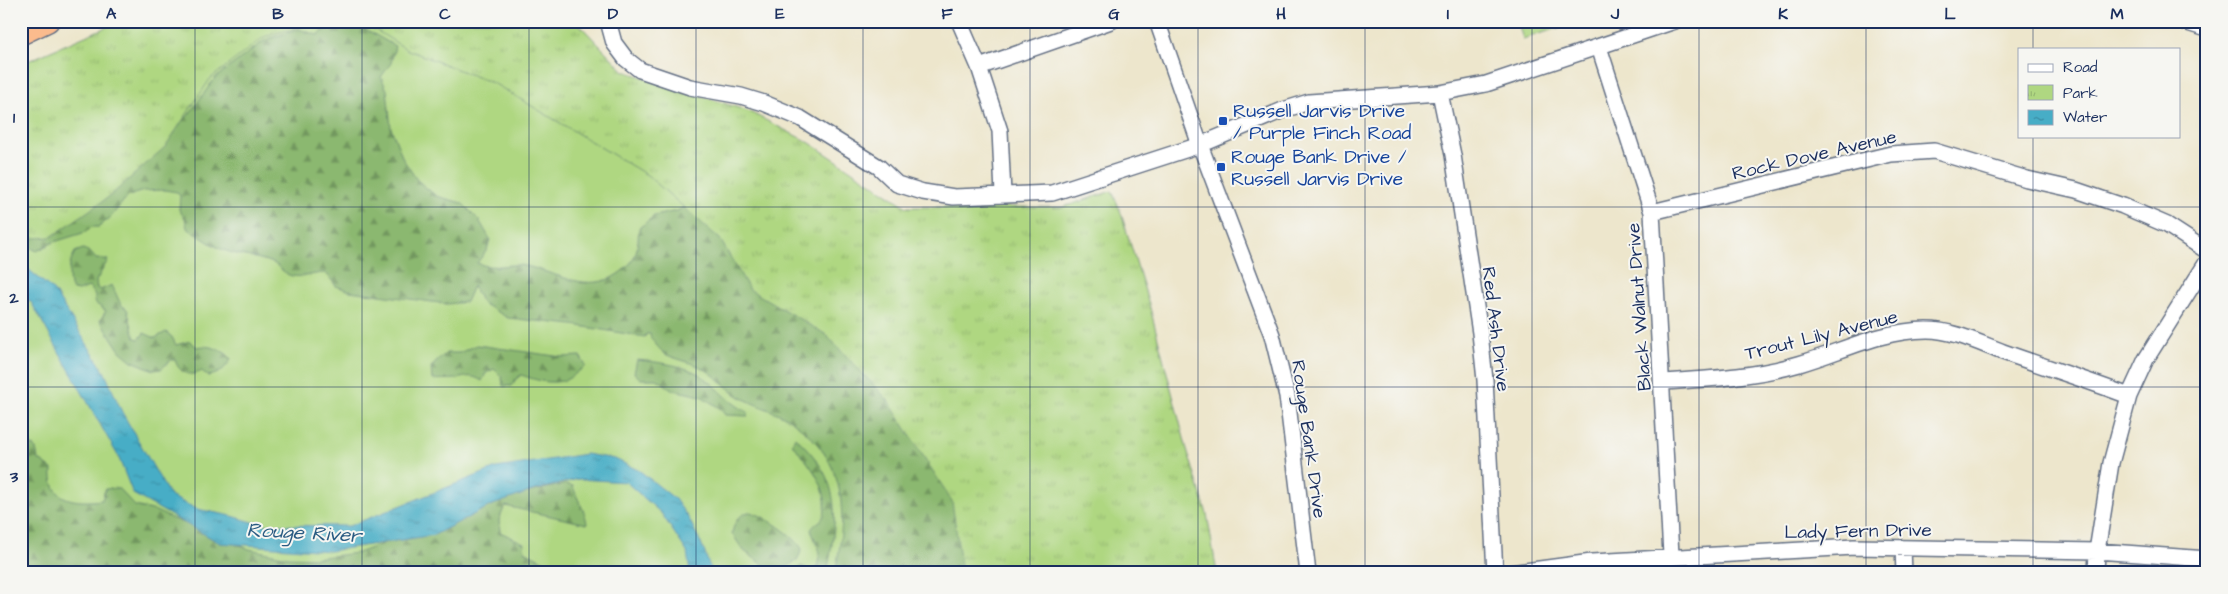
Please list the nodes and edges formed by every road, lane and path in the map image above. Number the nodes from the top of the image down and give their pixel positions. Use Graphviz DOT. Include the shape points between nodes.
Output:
graph roads {
  1 [pos="48,21"];
  2 [pos="608,21"];
  3 [pos="959,21"];
  4 [pos="1111,21"];
  5 [pos="1157,21"];
  6 [pos="1675,21"];
  7 [pos="2181,21"];
  8 [pos="2207,29"];
  9 [pos="21,34"];
  10 [pos="1599,47"];
  11 [pos="979,67"];
  12 [pos="1440,93"];
  13 [pos="1200,145"];
  14 [pos="1003,194"];
  15 [pos="1652,212"];
  16 [pos="2207,251"];
  17 [pos="2207,262"];
  18 [pos="1663,382"];
  19 [pos="2129,396"];
  20 [pos="1903,548"];
  21 [pos="2097,550"];
  22 [pos="2207,559"];
  23 [pos="1672,565"];
  24 [pos="1308,573"];
  25 [pos="1496,573"];
  26 [pos="1510,573"];
  27 [pos="1904,573"];
  28 [pos="2096,573"];
  1 -- 9 [label="highway"];
  2 -- 14 [label="street" via="614,43 640,70 690,87 756,101 800,118 879,167 897,184 954,197"];
  3 -- 11 [label="street"];
  4 -- 11 [label="street"];
  5 -- 13 [label="street, Rouge Bank Drive"];
  6 -- 10 [label="street"];
  7 -- 8 [label="street"];
  10 -- 12 [label="street" via="1486,84"];
  10 -- 15 [label="street, Black Walnut Drive"];
  11 -- 14 [label="street" via="1000,130"];
  12 -- 13 [label="street" via="1309,102"];
  12 -- 25 [label="street, Red Ash Drive" via="1455,162 1481,342"];
  13 -- 14 [label="street" via="1052,193"];
  13 -- 24 [label="street, Rouge Bank Drive" via="1272,335 1287,396"];
  15 -- 16 [label="street, Rock Dove Avenue" via="1891,154 1934,150 2123,206 2167,225"];
  15 -- 18 [label="street, Black Walnut Drive"];
  17 -- 19 [label="street" via="2146,359"];
  18 -- 19 [label="street, Trout Lily Avenue" via="1766,372 1887,334 1928,330 1976,342"];
  18 -- 23 [label="street, Black Walnut Drive"];
  19 -- 21 [label="street" via="2111,463"];
  20 -- 21 [label="street, Lady Fern Drive"];
  20 -- 23 [label="street, Lady Fern Drive" via="1854,547"];
  20 -- 27 [label="street"];
  21 -- 22 [label="street, Lady Fern Drive"];
  21 -- 28 [label="street"];
  23 -- 26 [label="street, Lady Fern Drive" via="1592,562"];
}
